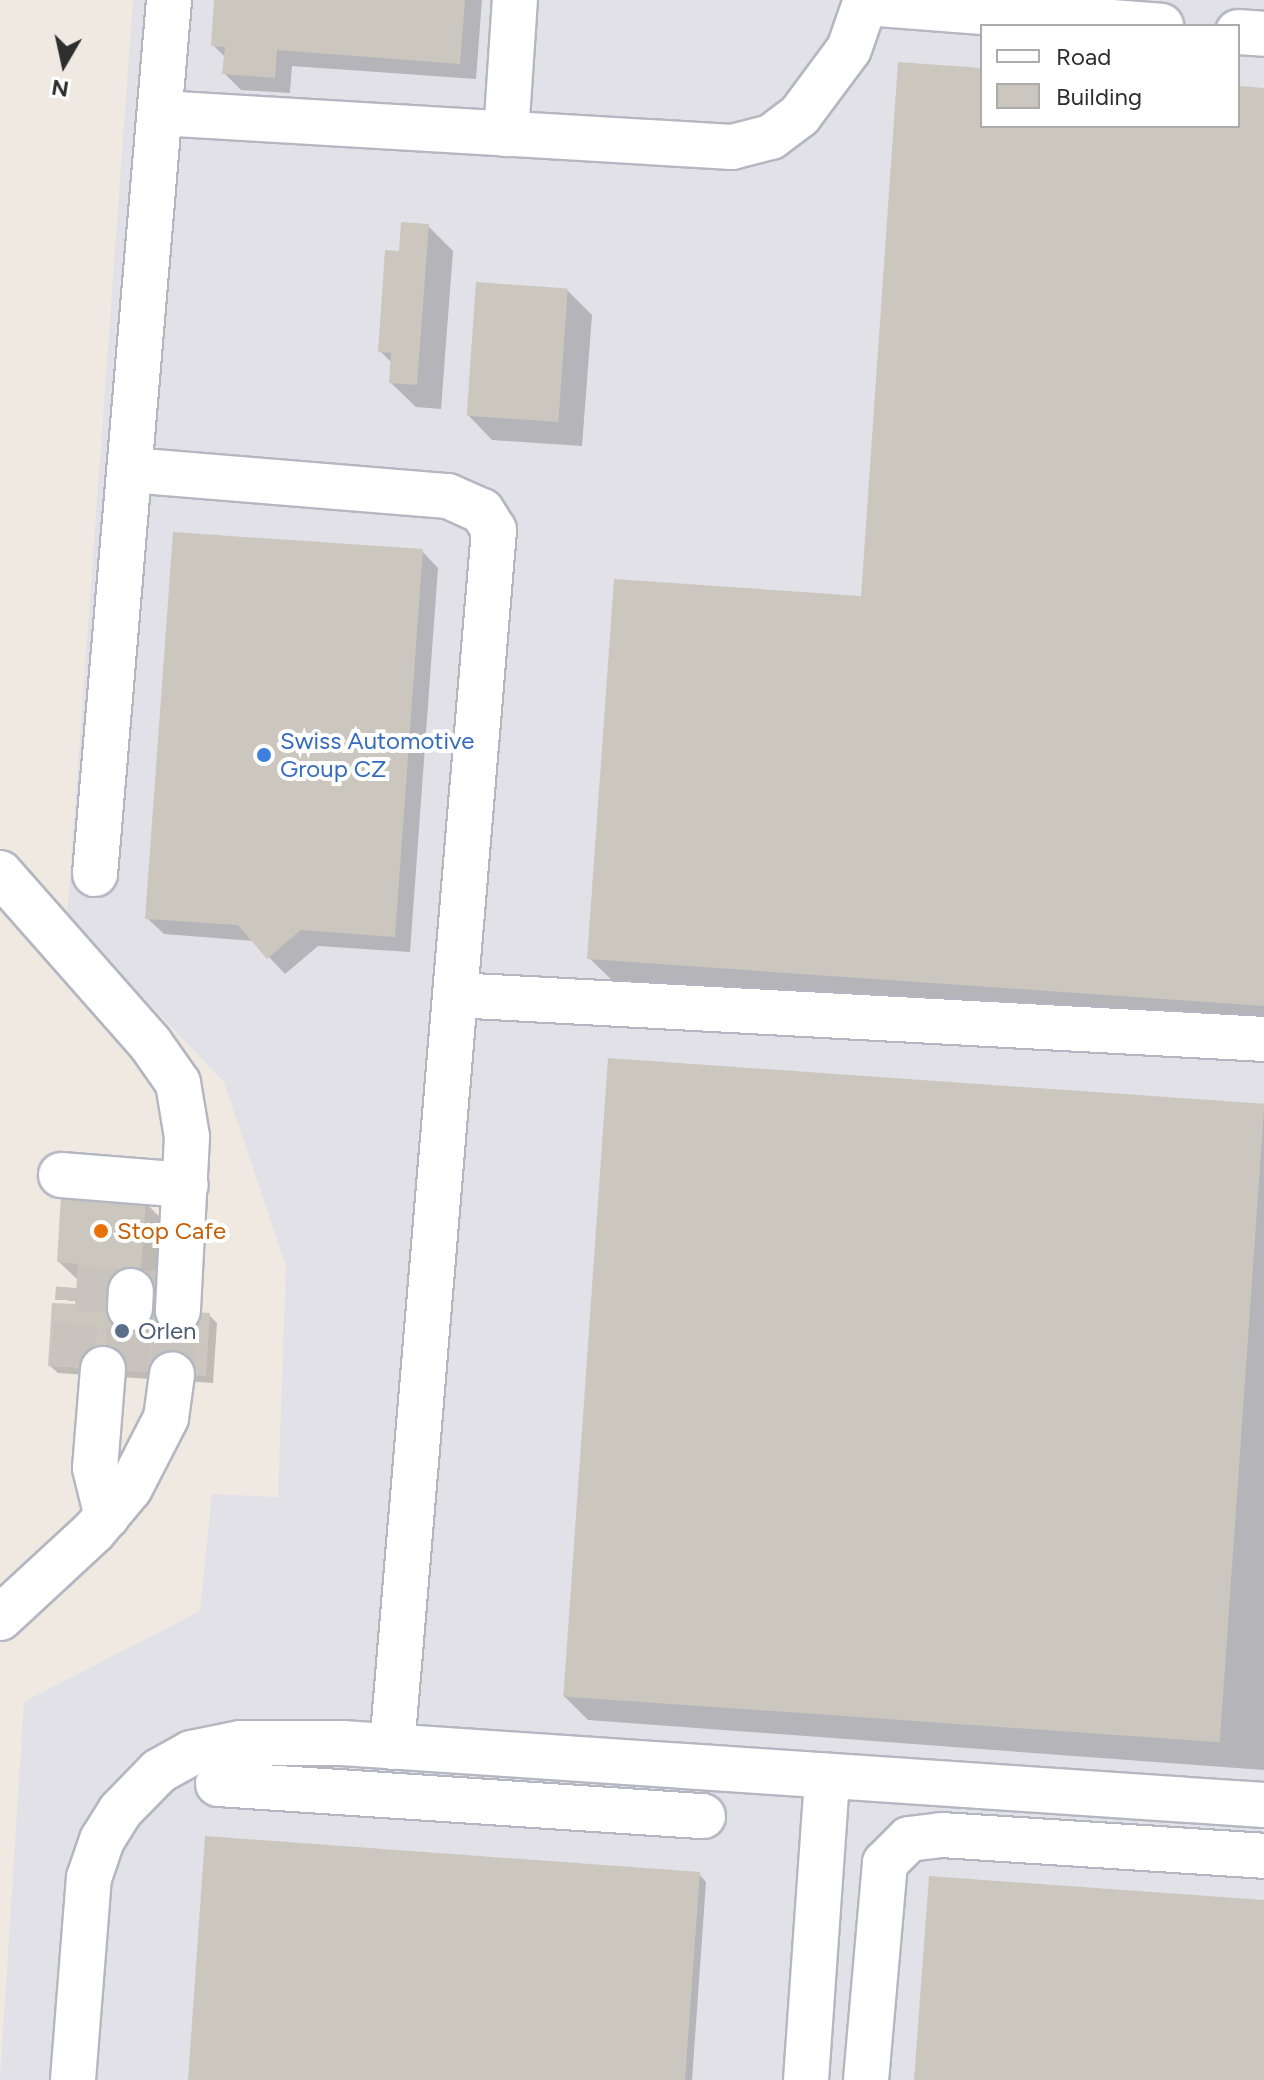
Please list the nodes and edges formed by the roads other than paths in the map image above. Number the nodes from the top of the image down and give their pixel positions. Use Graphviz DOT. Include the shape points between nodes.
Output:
graph roads {
  1 [pos="169,0"];
  2 [pos="515,0"];
  3 [pos="865,2"];
  4 [pos="1136,24"];
  5 [pos="1240,32"];
  6 [pos="1264,34"];
  7 [pos="160,113"];
  8 [pos="506,134"];
  9 [pos="130,470"];
  10 [pos="0,873"];
  11 [pos="95,874"];
  12 [pos="455,995"];
  13 [pos="1264,1039"];
  14 [pos="61,1175"];
  15 [pos="186,1185"];
  16 [pos="154,1302"];
  17 [pos="106,1496"];
  18 [pos="0,1618"];
  19 [pos="392,1747"];
  20 [pos="472,1752"];
  21 [pos="827,1776"];
  22 [pos="218,1784"];
  23 [pos="468,1800"];
  24 [pos="1264,1805"];
  25 [pos="703,1816"];
  26 [pos="1264,1856"];
  27 [pos="73,2080"];
  28 [pos="806,2080"];
  29 [pos="866,2080"];
  1 -- 7 [label="lane"];
  2 -- 8 [label="lane"];
  3 -- 4 [label="lane"];
  3 -- 8 [label="lane" via="849,49 800,115 771,137 732,147"];
  5 -- 6 [label="lane"];
  7 -- 8 [label="lane"];
  7 -- 9 [label="lane"];
  9 -- 11 [label="lane"];
  9 -- 12 [label="lane" via="448,496 482,511 494,530"];
  10 -- 15 [label="lane" via="150,1043 178,1083 187,1137"];
  12 -- 13 [label="lane"];
  12 -- 19 [label="lane"];
  14 -- 15 [label="lane"];
  15 -- 16 [label="lane"];
  17 -- 17 [label="lane" via="144,1460 166,1418 124,1371"];
  17 -- 18 [label="lane"];
  19 -- 20 [label="lane"];
  19 -- 27 [label="lane" via="240,1743 191,1753 159,1771 120,1811 102,1840 89,1878"];
  20 -- 21 [label="lane"];
  20 -- 23 [label="lane"];
  21 -- 24 [label="lane"];
  21 -- 28 [label="lane"];
  22 -- 23 [label="lane"];
  23 -- 25 [label="lane"];
  26 -- 29 [label="lane" via="942,1835 909,1839 885,1863"];
}
